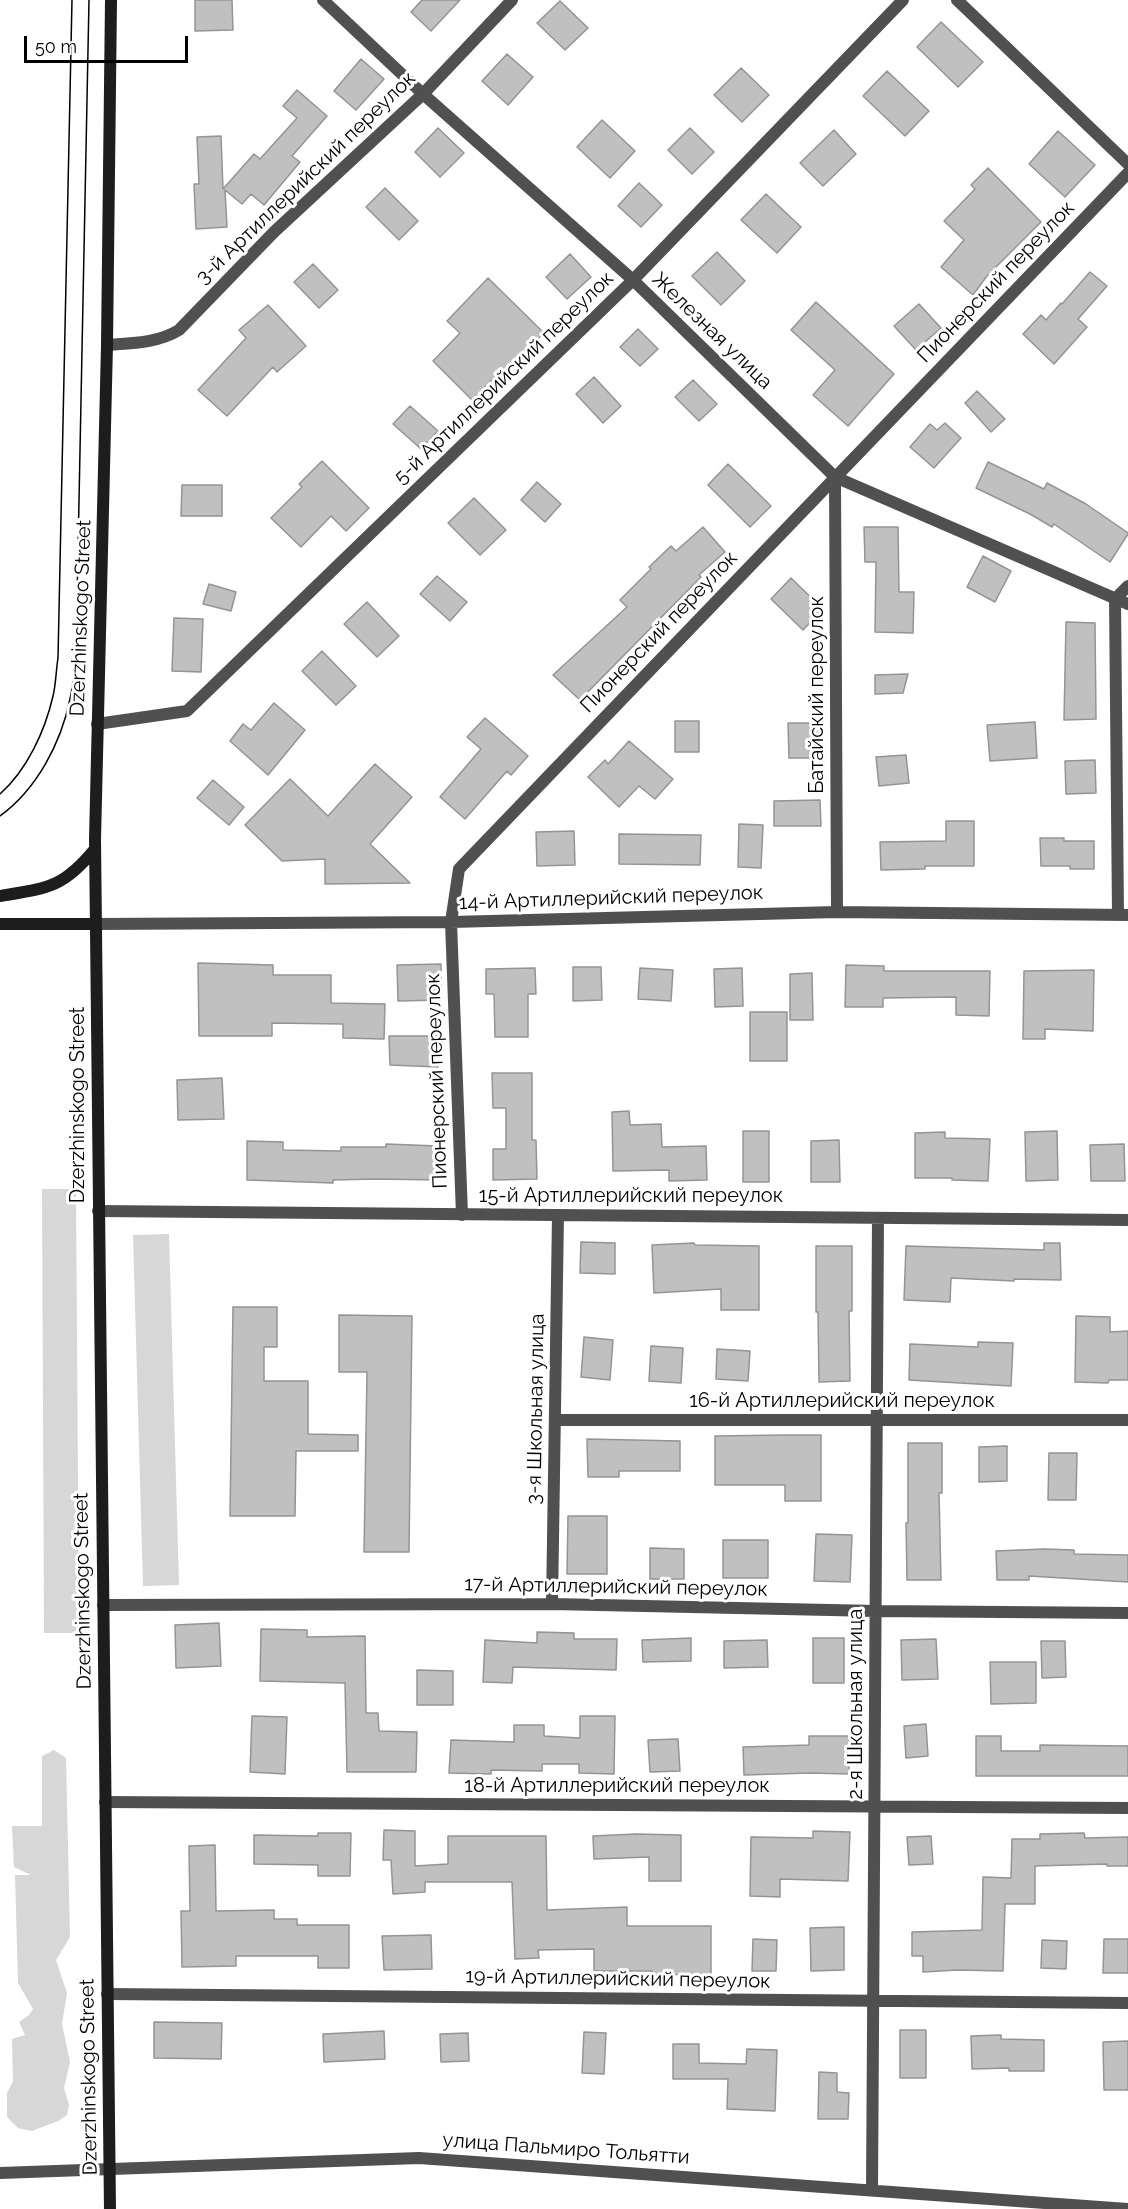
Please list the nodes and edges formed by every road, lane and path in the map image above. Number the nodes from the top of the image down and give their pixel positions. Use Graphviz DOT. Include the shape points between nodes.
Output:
graph roads {
  1 [pos="111,0"];
  2 [pos="323,0"];
  3 [pos="512,0"];
  4 [pos="903,0"];
  5 [pos="957,0"];
  6 [pos="423,94"];
  7 [pos="1128,165"];
  8 [pos="1128,173"];
  9 [pos="633,280"];
  10 [pos="107,345"];
  11 [pos="835,477"];
  12 [pos="1128,586"];
  13 [pos="1115,599"];
  14 [pos="1128,604"];
  15 [pos="97,724"];
  16 [pos="95,849"];
  17 [pos="0,896"];
  18 [pos="837,912"];
  19 [pos="1123,915"];
  20 [pos="451,922"];
  21 [pos="0,924"];
  22 [pos="96,924"];
  23 [pos="98,1211"];
  24 [pos="462,1215"];
  25 [pos="558,1215"];
  26 [pos="878,1218"];
  27 [pos="1128,1220"];
  28 [pos="556,1420"];
  29 [pos="1128,1420"];
  30 [pos="877,1421"];
  31 [pos="552,1604"];
  32 [pos="102,1605"];
  33 [pos="876,1611"];
  34 [pos="1128,1613"];
  35 [pos="105,1802"];
  36 [pos="874,1807"];
  37 [pos="1128,1808"];
  38 [pos="107,1994"];
  39 [pos="874,2001"];
  40 [pos="1128,2003"];
  41 [pos="109,2169"];
  42 [pos="0,2173"];
  43 [pos="873,2190"];
  44 [pos="110,2209"];
  45 [pos="1128,2209"];
  1 -- 10 [label="main road, Dzerzhinskogo Street"];
  2 -- 6 [label="street, Железная улица"];
  3 -- 6 [label="street, 3-й Артиллерийский переулок"];
  4 -- 9 [label="street, 5-й Артиллерийский переулок"];
  5 -- 7 [label="street"];
  6 -- 9 [label="street, Железная улица"];
  6 -- 10 [label="street, 3-й Артиллерийский переулок" via="274,232 179,330 154,340"];
  8 -- 11 [label="street, Пионерский переулок"];
  9 -- 11 [label="street, Железная улица"];
  9 -- 15 [label="street, 5-й Артиллерийский переулок" via="187,711"];
  10 -- 15 [label="main road, Dzerzhinskogo Street"];
  11 -- 13 [label="street, Железная улица"];
  11 -- 18 [label="street, Батайский переулок"];
  11 -- 20 [label="street, Пионерский переулок" via="459,869"];
  12 -- 13 [label="street"];
  13 -- 14 [label="street, Железная улица"];
  13 -- 19 [label="street"];
  15 -- 16 [label="main road, Dzerzhinskogo Street"];
  16 -- 17 [label="main road" via="78,870 55,885"];
  16 -- 22 [label="main road, Dzerzhinskogo Street"];
  18 -- 19 [label="street, 14-й Артиллерийский переулок"];
  18 -- 20 [label="street, 14-й Артиллерийский переулок"];
  20 -- 22 [label="street, 14-й Артиллерийский переулок"];
  20 -- 24 [label="street, Пионерский переулок"];
  21 -- 22 [label="main road"];
  22 -- 23 [label="main road, Dzerzhinskogo Street"];
  23 -- 24 [label="street, 15-й Артиллерийский переулок"];
  23 -- 32 [label="main road, Dzerzhinskogo Street"];
  24 -- 25 [label="street, 15-й Артиллерийский переулок"];
  25 -- 26 [label="street, 15-й Артиллерийский переулок"];
  25 -- 28 [label="street, 3-я Школьная улица"];
  26 -- 27 [label="street, 15-й Артиллерийский переулок"];
  26 -- 30 [label="street, 2-я Школьная улица"];
  28 -- 30 [label="street, 16-й Артиллерийский переулок"];
  28 -- 31 [label="street, 3-я Школьная улица"];
  29 -- 30 [label="street, 16-й Артиллерийский переулок"];
  30 -- 33 [label="street, 2-я Школьная улица"];
  31 -- 32 [label="street, 17-й Артиллерийский переулок"];
  31 -- 33 [label="street, 17-й Артиллерийский переулок"];
  32 -- 35 [label="main road, Dzerzhinskogo Street"];
  33 -- 34 [label="street, 17-й Артиллерийский переулок"];
  33 -- 36 [label="street, 2-я Школьная улица"];
  35 -- 36 [label="street, 18-й Артиллерийский переулок"];
  35 -- 38 [label="main road, Dzerzhinskogo Street"];
  36 -- 37 [label="street, 18-й Артиллерийский переулок"];
  36 -- 39 [label="street, 2-я Школьная улица"];
  38 -- 39 [label="street, 19-й Артиллерийский переулок"];
  38 -- 41 [label="main road, Dzerzhinskogo Street"];
  39 -- 40 [label="street, 19-й Артиллерийский переулок"];
  39 -- 43 [label="street, 2-я Школьная улица"];
  41 -- 42 [label="street, улица Пальмиро Тольятти"];
  41 -- 43 [label="street, улица Пальмиро Тольятти" via="418,2158"];
  41 -- 44 [label="main road, Dzerzhinskogo Street"];
  43 -- 45 [label="street, улица Пальмиро Тольятти"];
}
